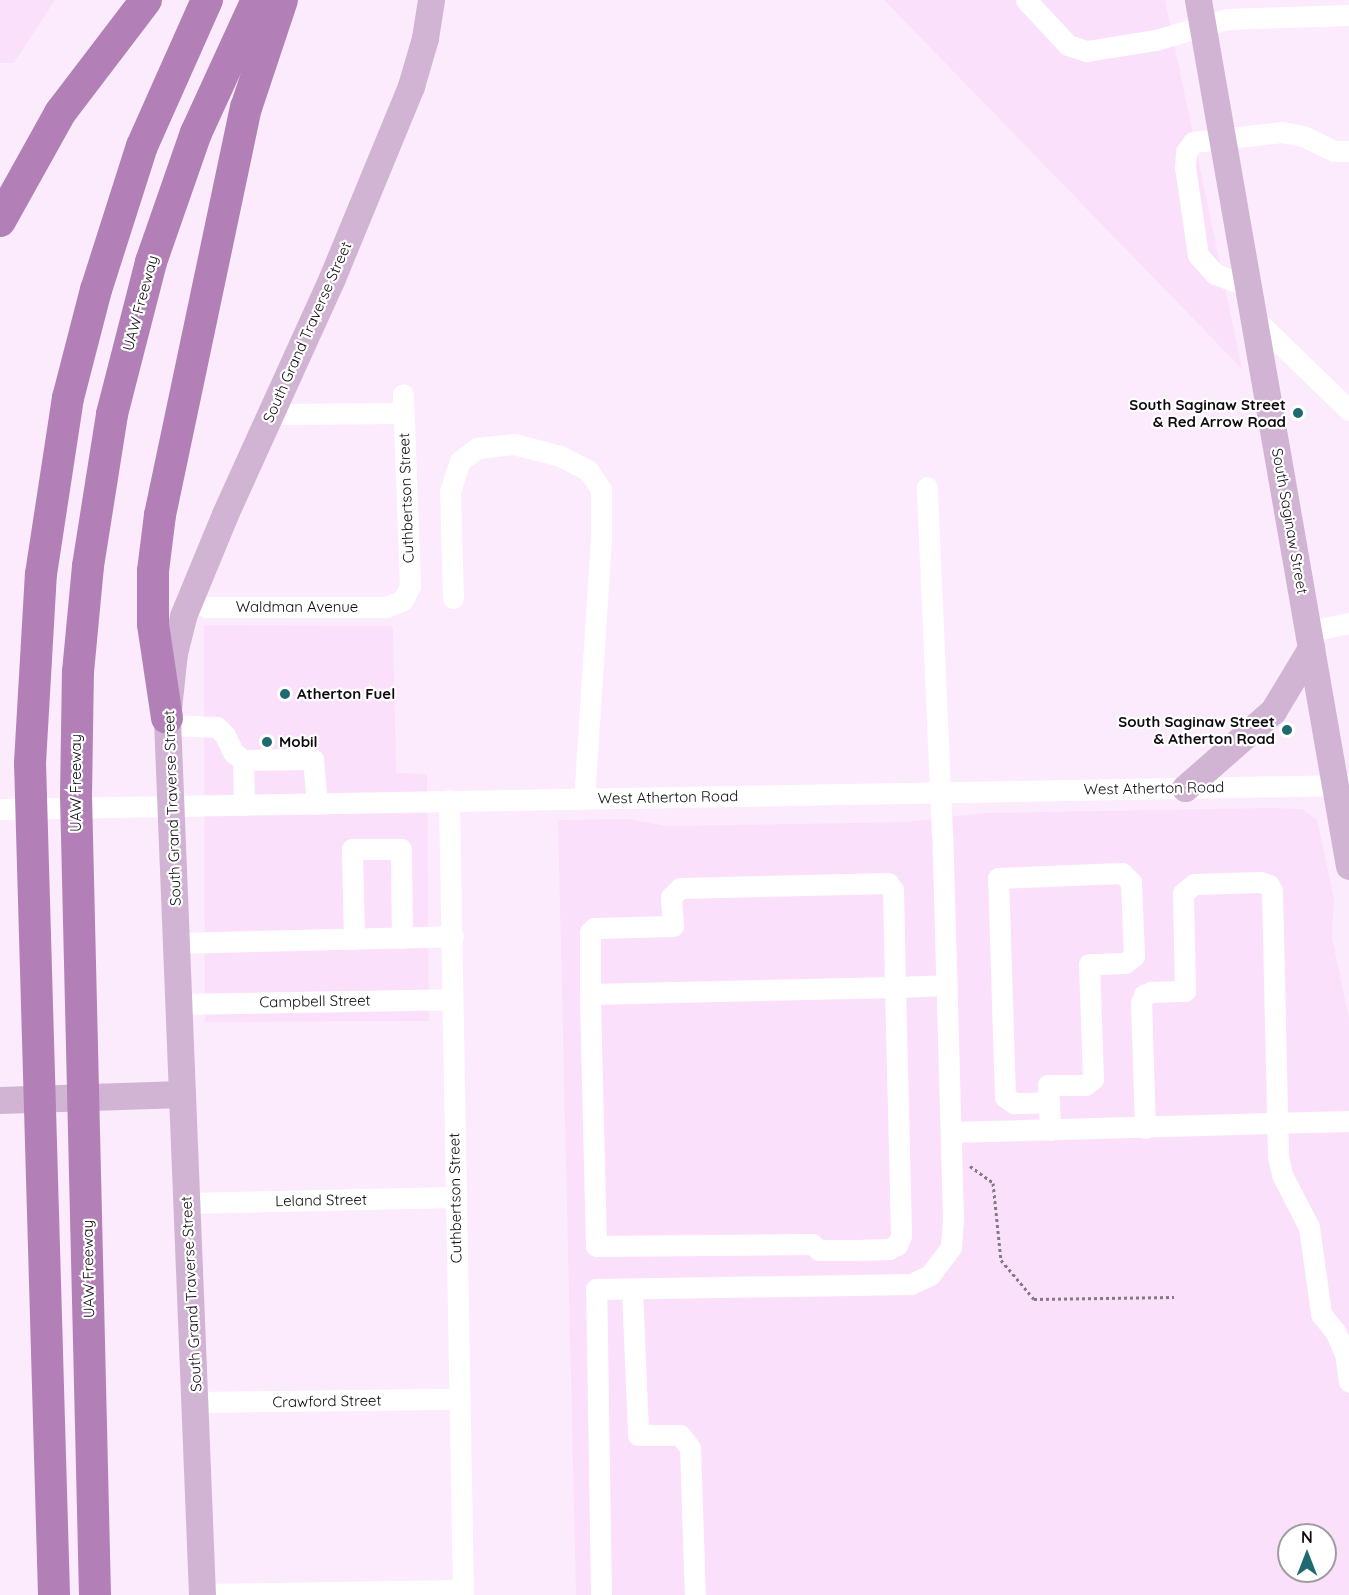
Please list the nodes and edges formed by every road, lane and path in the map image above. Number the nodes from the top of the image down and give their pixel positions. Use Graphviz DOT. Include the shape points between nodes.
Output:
graph roads {
  1 [pos="146,0"];
  2 [pos="207,0"];
  3 [pos="257,0"];
  4 [pos="282,0"];
  5 [pos="431,0"];
  6 [pos="1026,0"];
  7 [pos="1259,8"];
  8 [pos="1201,13"];
  9 [pos="1349,15"];
  10 [pos="1223,137"];
  11 [pos="1349,151"];
  12 [pos="0,221"];
  13 [pos="1248,286"];
  14 [pos="1257,321"];
  15 [pos="1349,410"];
  16 [pos="271,414"];
  17 [pos="927,487"];
  18 [pos="453,598"];
  19 [pos="190,599"];
  20 [pos="403,600"];
  21 [pos="1349,623"];
  22 [pos="1310,640"];
  23 [pos="168,721"];
  24 [pos="243,760"];
  25 [pos="1342,785"];
  26 [pos="1185,788"];
  27 [pos="941,792"];
  28 [pos="584,798"];
  29 [pos="449,800"];
  30 [pos="317,804"];
  31 [pos="244,805"];
  32 [pos="171,806"];
  33 [pos="0,809"];
  34 [pos="1349,866"];
  35 [pos="453,936"];
  36 [pos="402,938"];
  37 [pos="354,939"];
  38 [pos="176,943"];
  39 [pos="947,985"];
  40 [pos="895,987"];
  41 [pos="590,994"];
  42 [pos="451,999"];
  43 [pos="178,1004"];
  44 [pos="182,1094"];
  45 [pos="0,1100"];
  46 [pos="1049,1102"];
  47 [pos="1349,1121"];
  48 [pos="1278,1125"];
  49 [pos="1145,1128"];
  50 [pos="1050,1130"];
  51 [pos="951,1132"];
  52 [pos="963,1161"];
  53 [pos="455,1197"];
  54 [pos="186,1203"];
  55 [pos="44,1274"];
  56 [pos="632,1289"];
  57 [pos="89,1292"];
  58 [pos="1174,1297"];
  59 [pos="1349,1382"];
  60 [pos="458,1399"];
  61 [pos="196,1402"];
  62 [pos="463,1593"];
  63 [pos="202,1594"];
  64 [pos="35,1595"];
  65 [pos="54,1595"];
  66 [pos="95,1595"];
  67 [pos="113,1595"];
  68 [pos="601,1595"];
  69 [pos="695,1595"];
  1 -- 12 [label="highway" via="60,113"];
  2 -- 55 [label="highway" via="156,110 127,190 68,398 41,573 30,763"];
  3 -- 57 [label="highway, UAW Freeway" via="196,133 154,252 101,470 88,566 76,762 76,851"];
  4 -- 23 [label="highway" via="246,108 160,515 153,571 153,624"];
  5 -- 16 [label="main road, South Grand Traverse Street" via="411,86"];
  6 -- 8 [label="street" via="1068,45 1087,51 1156,40"];
  7 -- 8 [label="street"];
  7 -- 9 [label="street"];
  8 -- 10 [label="main road, South Saginaw Street"];
  10 -- 11 [label="street" via="1282,132 1303,136 1334,151"];
  10 -- 13 [label="main road, South Saginaw Street"];
  10 -- 13 [label="street" via="1193,142 1186,152 1195,243 1204,266"];
  13 -- 14 [label="main road, South Saginaw Street"];
  14 -- 15 [label="street"];
  14 -- 22 [label="main road, South Saginaw Street"];
  16 -- 19 [label="main road, South Grand Traverse Street"];
  16 -- 20 [label="street, Cuthbertson Street" via="403,404 410,586"];
  17 -- 27 [label="street"];
  18 -- 28 [label="street" via="450,491 459,461 477,448 514,444 560,456 588,470 601,489 601,538"];
  19 -- 20 [label="street, Waldman Avenue" via="206,606 386,607"];
  19 -- 23 [label="main road, South Grand Traverse Street" via="174,653"];
  21 -- 22 [label="street"];
  22 -- 25 [label="main road, South Saginaw Street"];
  22 -- 26 [label="main road" via="1273,711"];
  23 -- 24 [label="street" via="217,727"];
  23 -- 32 [label="main road, South Grand Traverse Street"];
  24 -- 30 [label="street" via="313,759"];
  24 -- 31 [label="street"];
  25 -- 26 [label="street, West Atherton Road"];
  25 -- 34 [label="main road, South Saginaw Street"];
  26 -- 27 [label="street, West Atherton Road"];
  27 -- 28 [label="street, West Atherton Road"];
  27 -- 39 [label="street"];
  28 -- 29 [label="street, West Atherton Road"];
  29 -- 30 [label="street, West Atherton Road"];
  29 -- 35 [label="street, Cuthbertson Street"];
  30 -- 31 [label="street, West Atherton Road"];
  31 -- 32 [label="street, West Atherton Road"];
  32 -- 33 [label="street, West Atherton Road"];
  32 -- 38 [label="main road, South Grand Traverse Street"];
  35 -- 36 [label="street"];
  35 -- 42 [label="street, Cuthbertson Street"];
  36 -- 37 [label="street"];
  36 -- 37 [label="street" via="401,849 352,849"];
  37 -- 38 [label="street"];
  38 -- 43 [label="main road, South Grand Traverse Street"];
  39 -- 40 [label="street"];
  39 -- 51 [label="street"];
  40 -- 41 [label="street"];
  40 -- 41 [label="street" via="893,890 888,883 708,887 674,891 673,926 594,928 589,937"];
  40 -- 41 [label="street" via="901,1236 897,1245 889,1249 819,1251 812,1244 596,1246"];
  42 -- 43 [label="street, Campbell Street"];
  42 -- 53 [label="street, Cuthbertson Street"];
  43 -- 44 [label="main road, South Grand Traverse Street"];
  44 -- 45 [label="main road"];
  44 -- 54 [label="main road, South Grand Traverse Street"];
  46 -- 46 [label="street" via="1048,1085 1085,1085 1093,1079 1089,963 1125,963 1134,956 1131,882 1122,873 998,878 1005,1097 1014,1103"];
  46 -- 50 [label="street"];
  47 -- 48 [label="street"];
  48 -- 49 [label="street"];
  48 -- 49 [label="street" via="1272,891 1260,882 1194,884 1184,893 1185,991 1151,992 1144,995 1141,1003"];
  48 -- 59 [label="street" via="1282,1175 1309,1227 1321,1314 1335,1331 1345,1353"];
  49 -- 50 [label="street"];
  50 -- 51 [label="street"];
  51 -- 56 [label="street" via="951,1247 930,1275 911,1284"];
  52 -- 58 [label="path" via="993,1183 1001,1260 1034,1299"];
  53 -- 54 [label="street, Leland Street"];
  53 -- 60 [label="street, Cuthbertson Street"];
  54 -- 61 [label="main road, South Grand Traverse Street"];
  55 -- 64 [label="highway"];
  55 -- 65 [label="highway"];
  56 -- 68 [label="street" via="596,1289"];
  56 -- 69 [label="street" via="638,1435 680,1435 690,1448"];
  57 -- 66 [label="highway, UAW Freeway"];
  57 -- 67 [label="highway"];
  60 -- 61 [label="street, Crawford Street"];
  60 -- 62 [label="street, Cuthbertson Street"];
  61 -- 63 [label="main road, South Grand Traverse Street"];
  62 -- 63 [label="street"];
}
